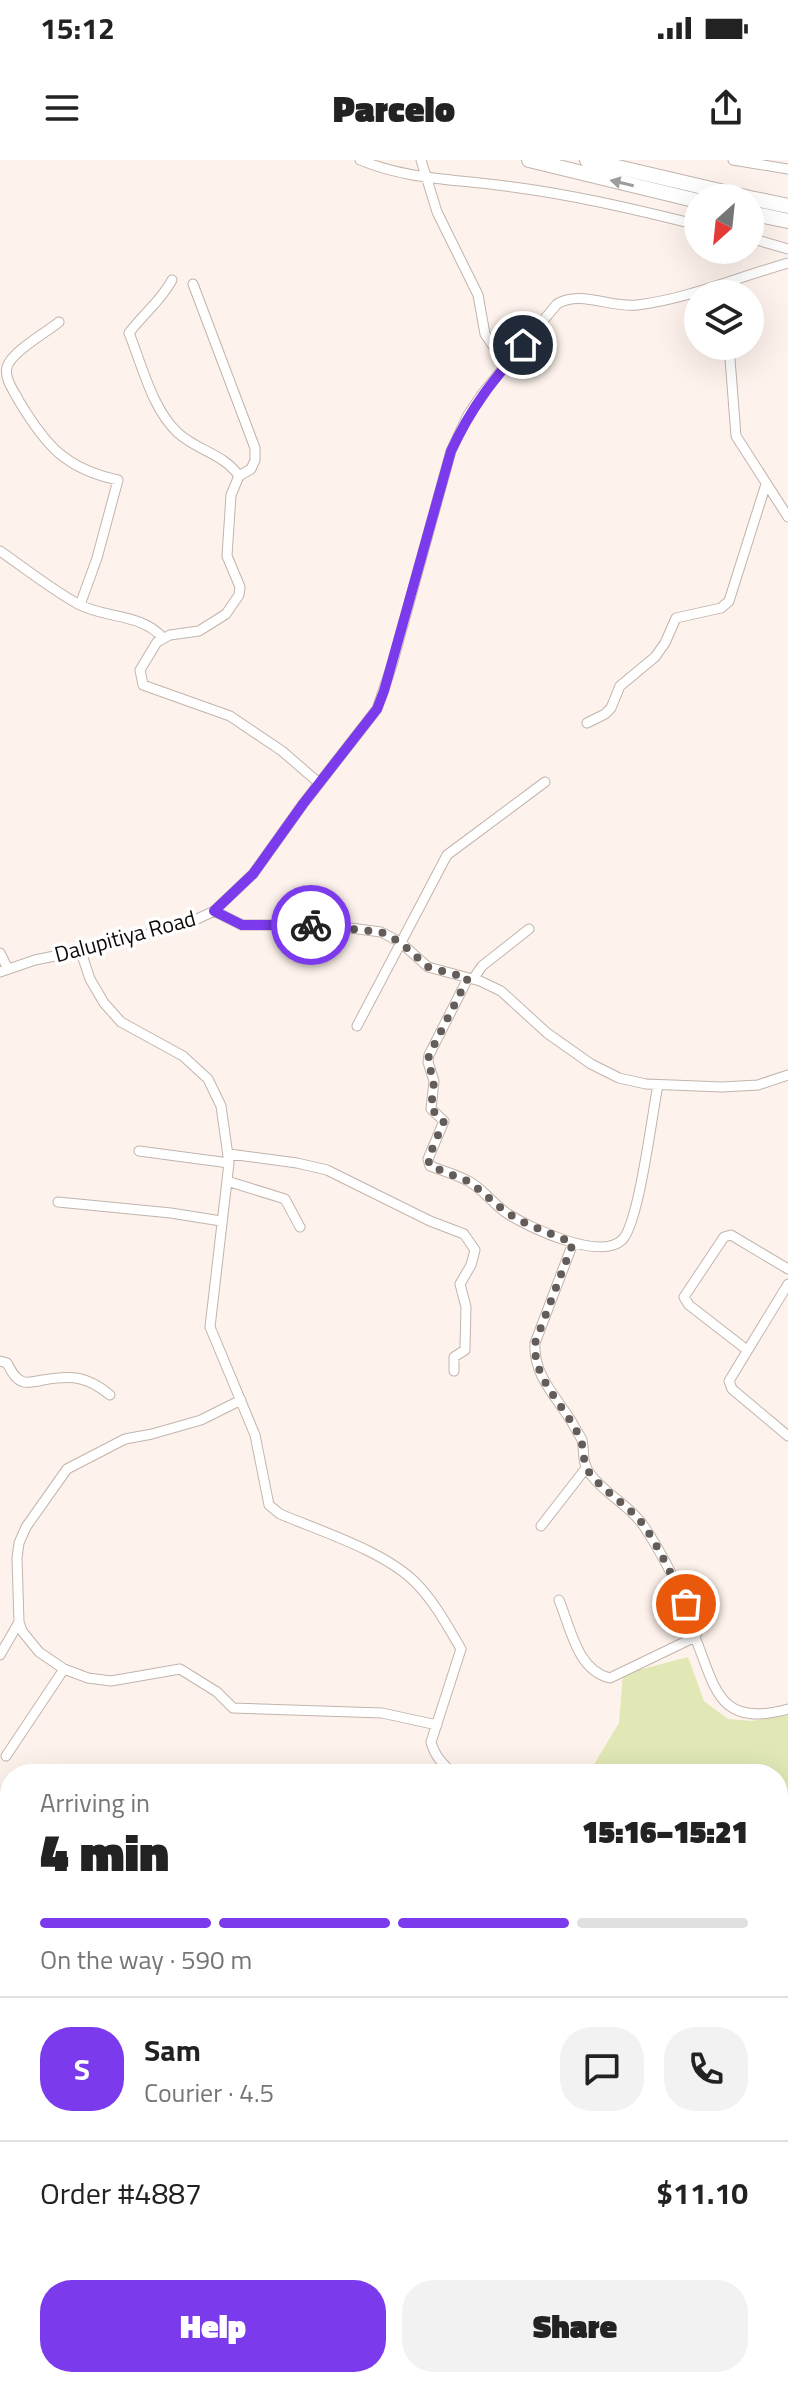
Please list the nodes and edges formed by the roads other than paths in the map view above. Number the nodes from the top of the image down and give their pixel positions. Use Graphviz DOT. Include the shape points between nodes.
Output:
graph roads {
  1 [pos="360,160"];
  2 [pos="421,160"];
  3 [pos="529,160"];
  4 [pos="587,160"];
  5 [pos="733,160"];
  6 [pos="788,169"];
  7 [pos="425,179"];
  8 [pos="687,184"];
  9 [pos="684,198"];
  10 [pos="764,201"];
  11 [pos="788,206"];
  12 [pos="764,216"];
  13 [pos="788,221"];
  14 [pos="684,222"];
  15 [pos="764,242"];
  16 [pos="788,249"];
  17 [pos="788,263"];
  18 [pos="172,280"];
  19 [pos="734,280"];
  20 [pos="193,284"];
  21 [pos="684,294"];
  22 [pos="59,322"];
  23 [pos="730,360"];
  24 [pos="506,365"];
  25 [pos="12,388"];
  26 [pos="0,395"];
  27 [pos="239,476"];
  28 [pos="766,484"];
  29 [pos="788,517"];
  30 [pos="0,551"];
  31 [pos="80,605"];
  32 [pos="163,638"];
  33 [pos="587,723"];
  34 [pos="545,782"];
  35 [pos="319,783"];
  36 [pos="214,911"];
  37 [pos="529,929"];
  38 [pos="400,942"];
  39 [pos="81,952"];
  40 [pos="0,953"];
  41 [pos="4,970"];
  42 [pos="470,978"];
  43 [pos="357,1026"];
  44 [pos="788,1075"];
  45 [pos="658,1085"];
  46 [pos="139,1151"];
  47 [pos="229,1158"];
  48 [pos="227,1181"];
  49 [pos="58,1202"];
  50 [pos="221,1221"];
  51 [pos="300,1227"];
  52 [pos="573,1243"];
  53 [pos="788,1269"];
  54 [pos="788,1284"];
  55 [pos="747,1350"];
  56 [pos="0,1361"];
  57 [pos="454,1371"];
  58 [pos="110,1395"];
  59 [pos="241,1400"];
  60 [pos="788,1436"];
  61 [pos="586,1468"];
  62 [pos="541,1526"];
  63 [pos="559,1600"];
  64 [pos="19,1622"];
  65 [pos="695,1637"];
  66 [pos="0,1655"];
  67 [pos="64,1669"];
  68 [pos="788,1709"];
  69 [pos="437,1725"];
  70 [pos="6,1756"];
  71 [pos="442,1764"];
  1 -- 7 [label="street"];
  2 -- 7 [label="street"];
  9 -- 3 [label="highway, one-way"];
  4 -- 8 [label="highway"];
  5 -- 6 [label="street"];
  7 -- 14 [label="street" via="504,185"];
  7 -- 24 [label="street" via="478,295 485,334"];
  10 -- 11 [label="highway"];
  12 -- 13 [label="highway"];
  15 -- 16 [label="street"];
  17 -- 19 [label="street, Dalupitiya Road"];
  18 -- 27 [label="street" via="129,333 161,412 179,434 230,463"];
  20 -- 27 [label="street" via="255,448 251,469"];
  21 -- 24 [label="street, Dalupitiya Road" via="622,306 565,299"];
  22 -- 25 [label="street" via="16,354 7,367"];
  23 -- 28 [label="street" via="736,436"];
  24 -- 35 [label="street, Dalupitiya Road" via="468,415 451,451 377,709"];
  25 -- 26 [label="street"];
  25 -- 31 [label="street" via="53,451 118,480"];
  27 -- 32 [label="street" via="231,495 227,556 239,595 226,614 199,631"];
  28 -- 29 [label="street"];
  28 -- 33 [label="street" via="729,601 721,608 676,618 655,657 620,686 605,714"];
  30 -- 31 [label="street"];
  31 -- 32 [label="street" via="155,628"];
  32 -- 35 [label="street" via="140,670 143,685 230,716"];
  34 -- 38 [label="street" via="447,855"];
  35 -- 36 [label="street, Dalupitiya Road" via="253,874"];
  36 -- 38 [label="street" via="242,925 328,925 381,932"];
  36 -- 39 [label="street, Dalupitiya Road" via="154,934"];
  37 -- 42 [label="street"];
  38 -- 42 [label="street" via="428,967"];
  38 -- 43 [label="street"];
  39 -- 41 [label="street, Dalupitiya Road"];
  39 -- 47 [label="street" via="90,979 121,1022 183,1056 208,1079 221,1106"];
  40 -- 41 [label="street"];
  42 -- 45 [label="street" via="501,991 591,1064 619,1078"];
  42 -- 52 [label="street" via="429,1055 434,1081 431,1109 444,1121 430,1166 470,1182 525,1223"];
  44 -- 45 [label="street" via="758,1085"];
  45 -- 52 [label="street" via="628,1232 613,1247"];
  46 -- 47 [label="street"];
  47 -- 48 [label="street"];
  47 -- 57 [label="street" via="327,1170 470,1239 475,1250 460,1284 466,1307 465,1350 454,1357"];
  48 -- 50 [label="street"];
  48 -- 51 [label="street" via="285,1199"];
  49 -- 50 [label="street"];
  50 -- 59 [label="street" via="210,1327"];
  52 -- 61 [label="street" via="534,1358 541,1379 582,1439"];
  53 -- 55 [label="street" via="731,1235 724,1237 684,1297"];
  54 -- 55 [label="street"];
  55 -- 60 [label="street" via="729,1381 732,1389"];
  56 -- 58 [label="street" via="25,1383 82,1378"];
  59 -- 64 [label="street" via="201,1420 125,1439 67,1469 19,1543"];
  59 -- 69 [label="street" via="255,1435 269,1505 368,1551 412,1579 437,1607 461,1649"];
  61 -- 62 [label="street"];
  61 -- 65 [label="street" via="648,1531 699,1628"];
  63 -- 65 [label="street" via="585,1665 597,1675 610,1678"];
  64 -- 66 [label="street"];
  64 -- 67 [label="street" via="39,1652"];
  65 -- 68 [label="street" via="726,1705 771,1714"];
  67 -- 69 [label="street" via="111,1681 180,1669 233,1708 382,1713"];
  67 -- 70 [label="street"];
  69 -- 71 [label="street" via="431,1742"];
}
